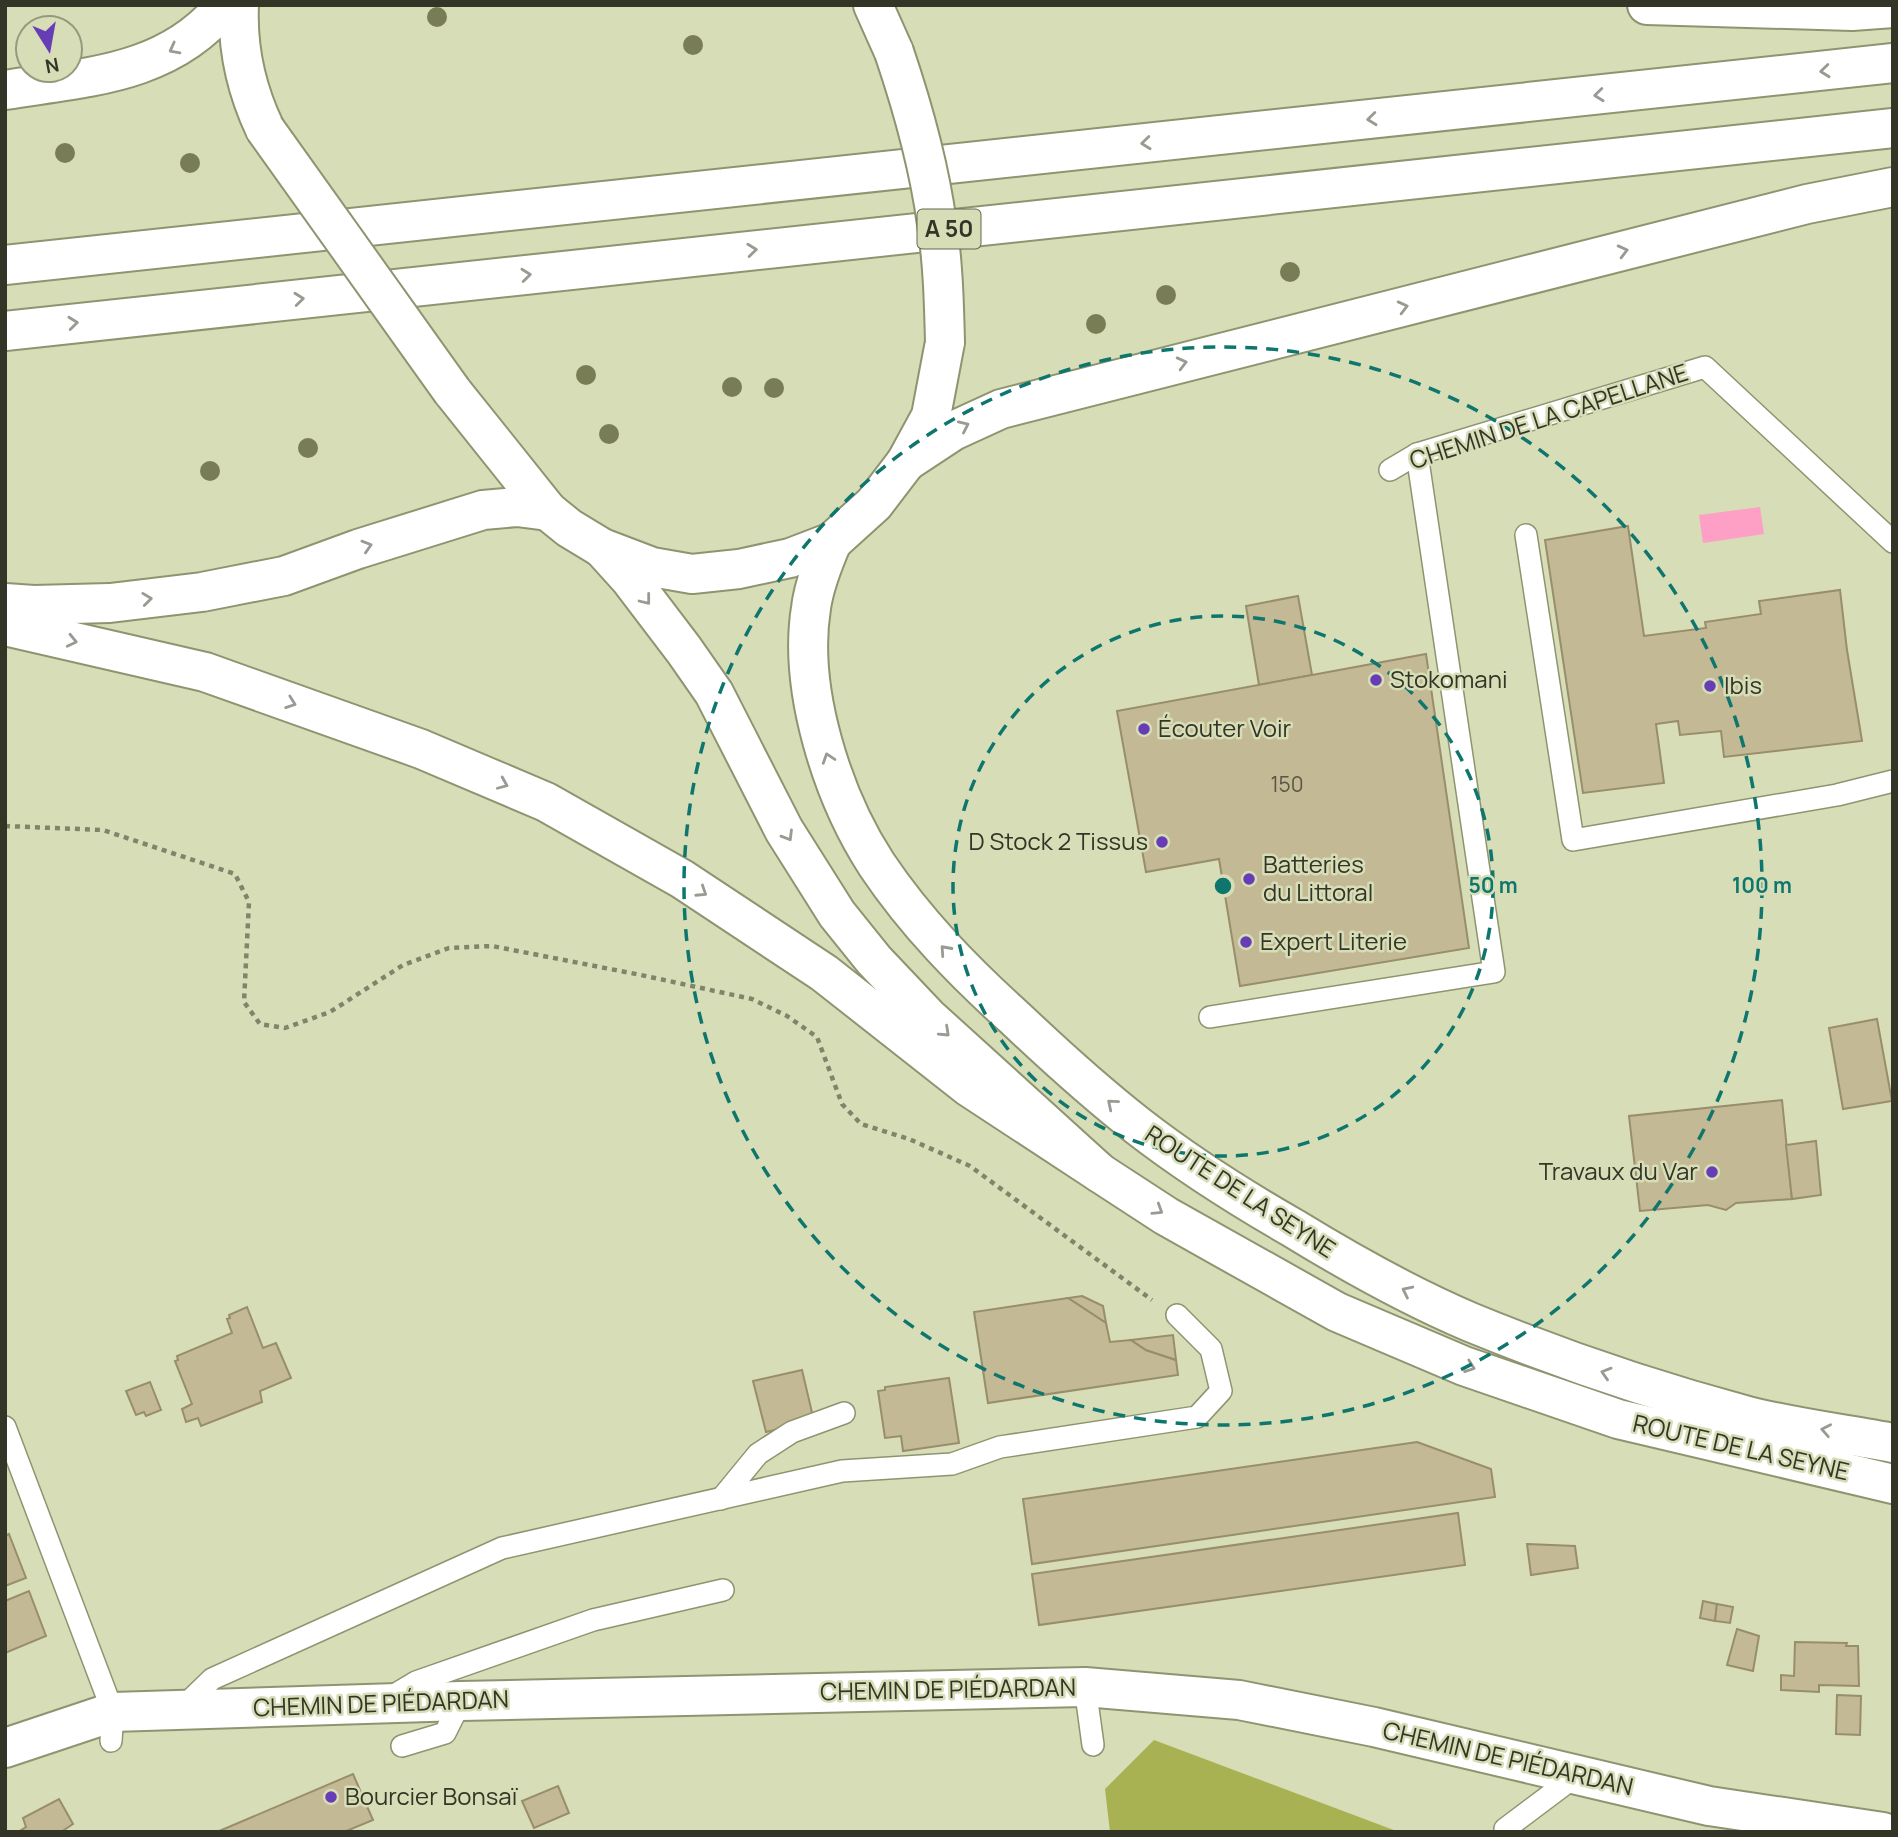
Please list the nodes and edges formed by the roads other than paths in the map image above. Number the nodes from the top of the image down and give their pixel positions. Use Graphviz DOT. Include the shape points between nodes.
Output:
graph roads {
  1 [pos="225,5"];
  2 [pos="239,5"];
  3 [pos="873,5"];
  4 [pos="1647,5"];
  5 [pos="1893,9"];
  6 [pos="1893,63"];
  7 [pos="5,90"];
  8 [pos="1893,128"];
  9 [pos="1893,187"];
  10 [pos="5,265"];
  11 [pos="5,331"];
  12 [pos="1418,454"];
  13 [pos="906,462"];
  14 [pos="1390,470"];
  15 [pos="548,511"];
  16 [pos="1526,535"];
  17 [pos="832,541"];
  18 [pos="1893,542"];
  19 [pos="602,548"];
  20 [pos="5,603"];
  21 [pos="5,626"];
  22 [pos="1893,781"];
  23 [pos="1210,1017"];
  24 [pos="1100,1173"];
  25 [pos="1177,1315"];
  26 [pos="844,1413"];
  27 [pos="5,1427"];
  28 [pos="1893,1443"];
  29 [pos="1893,1484"];
  30 [pos="721,1499"];
  31 [pos="723,1590"];
  32 [pos="1085,1687"];
  33 [pos="461,1701"];
  34 [pos="380,1704"];
  35 [pos="180,1710"];
  36 [pos="112,1727"];
  37 [pos="1093,1745"];
  38 [pos="402,1746"];
  39 [pos="5,1748"];
  40 [pos="1577,1775"];
  41 [pos="1719,1820"];
  42 [pos="1761,1823"];
  43 [pos="1504,1829"];
  44 [pos="1883,1832"];
  1 -- 7 [label="main road, one-way" via="187,42 151,61 117,72"];
  2 -- 15 [label="main road, bridge" via="243,67 265,129 453,391"];
  3 -- 13 [label="main road, bridge" via="911,100 937,223 943,276 945,342 931,416"];
  4 -- 5 [label="main road"];
  6 -- 10 [label="main road, one-way"];
  11 -- 8 [label="main road, A 50, one-way"];
  13 -- 9 [label="main road, one-way" via="953,431 1001,409 1794,207"];
  12 -- 14 [label="lane, CHEMIN DE LA CAPELLANE"];
  12 -- 18 [label="lane, CHEMIN DE LA CAPELLANE" via="1705,367"];
  12 -- 23 [label="lane" via="1494,972"];
  13 -- 17 [label="main road" via="874,503"];
  15 -- 19 [label="main road"];
  20 -- 15 [label="main road, one-way" via="110,603 202,592 284,576 483,510 517,507"];
  16 -- 22 [label="lane" via="1573,840 1837,795"];
  17 -- 19 [label="main road" via="777,561 692,574 652,568"];
  28 -- 17 [label="main road, ROUTE DE LA SEYNE, one-way" via="1750,1416 1595,1369 1468,1321 1359,1268 1228,1191 1129,1118 963,971 911,913 874,862 852,820 824,747 807,644 811,605"];
  19 -- 24 [label="main road, one-way" via="714,693 784,830 837,914 928,1017"];
  21 -- 24 [label="main road, one-way" via="205,673 421,749 546,802 682,879 824,972 969,1087"];
  24 -- 29 [label="main road, ROUTE DE LA SEYNE, one-way" via="1166,1216 1336,1312 1464,1366 1618,1419"];
  25 -- 30 [label="lane" via="1211,1349 1221,1391 1197,1417 1000,1447 952,1464 842,1471"];
  26 -- 30 [label="lane" via="792,1432 758,1454"];
  27 -- 36 [label="lane"];
  30 -- 35 [label="lane" via="502,1548 212,1679"];
  31 -- 34 [label="lane" via="593,1620 416,1682"];
  32 -- 33 [label="main road, CHEMIN DE PIÉDARDAN"];
  32 -- 37 [label="lane"];
  32 -- 40 [label="main road, CHEMIN DE PIÉDARDAN" via="1239,1700"];
  33 -- 34 [label="main road, CHEMIN DE PIÉDARDAN"];
  33 -- 38 [label="lane" via="445,1733"];
  34 -- 35 [label="main road, CHEMIN DE PIÉDARDAN"];
  35 -- 36 [label="main road, CHEMIN DE PIÉDARDAN"];
  36 -- 39 [label="main road, CHEMIN DE PIÉDARDAN"];
  40 -- 41 [label="main road, CHEMIN DE PIÉDARDAN"];
  40 -- 43 [label="lane"];
  41 -- 42 [label="main road, CHEMIN DE PIÉDARDAN"];
  42 -- 44 [label="main road, CHEMIN DE PIÉDARDAN"];
}
